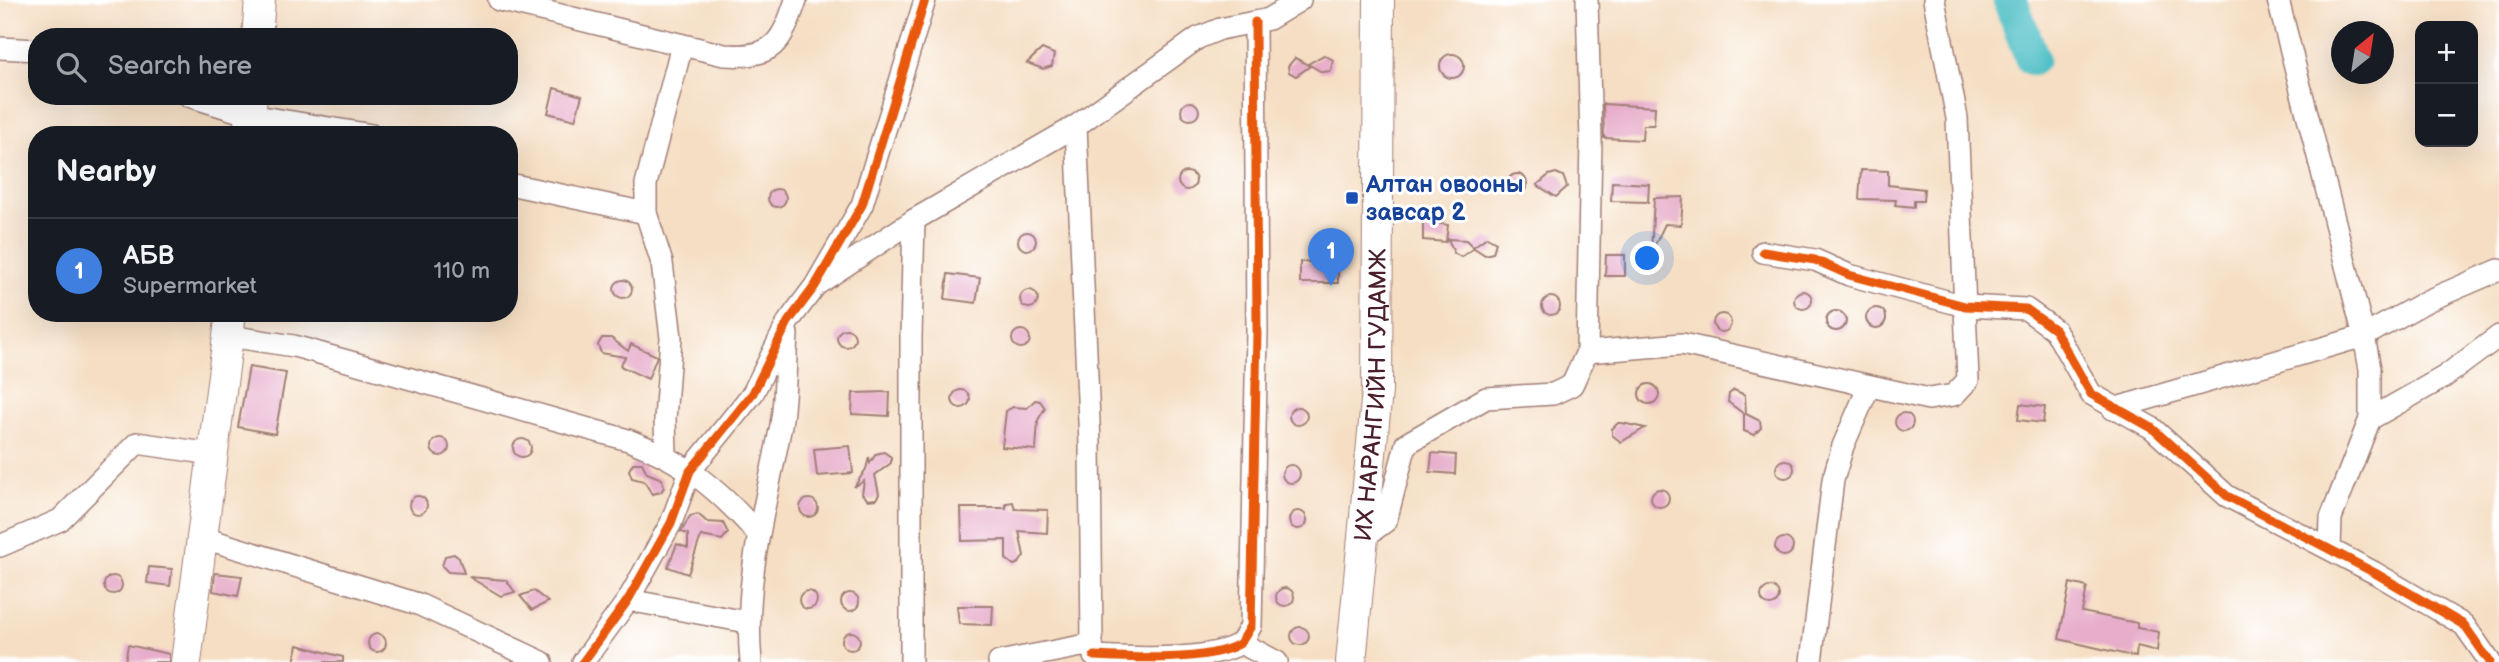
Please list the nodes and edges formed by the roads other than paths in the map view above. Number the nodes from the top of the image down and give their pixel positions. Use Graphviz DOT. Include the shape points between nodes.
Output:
graph roads {
  1 [pos="260,0"];
  2 [pos="499,0"];
  3 [pos="579,0"];
  4 [pos="796,0"];
  5 [pos="925,0"];
  6 [pos="1300,0"];
  7 [pos="1379,0"];
  8 [pos="1587,0"];
  9 [pos="1934,0"];
  10 [pos="2278,0"];
  11 [pos="589,22"];
  12 [pos="1255,22"];
  13 [pos="258,28"];
  14 [pos="682,45"];
  15 [pos="0,48"];
  16 [pos="28,50"];
  17 [pos="218,105"];
  18 [pos="250,115"];
  19 [pos="317,126"];
  20 [pos="1076,127"];
  21 [pos="518,186"];
  22 [pos="646,213"];
  23 [pos="914,220"];
  24 [pos="1763,252"];
  25 [pos="2499,270"];
  26 [pos="815,286"];
  27 [pos="1965,306"];
  28 [pos="788,322"];
  29 [pos="230,325"];
  30 [pos="2364,336"];
  31 [pos="2499,336"];
  32 [pos="1587,352"];
  33 [pos="1869,386"];
  34 [pos="2113,409"];
  35 [pos="2370,419"];
  36 [pos="212,454"];
  37 [pos="666,454"];
  38 [pos="691,471"];
  39 [pos="758,534"];
  40 [pos="201,537"];
  41 [pos="1364,537"];
  42 [pos="0,546"];
  43 [pos="2330,549"];
  44 [pos="628,600"];
  45 [pos="747,622"];
  46 [pos="1241,643"];
  47 [pos="2490,652"];
  48 [pos="1093,654"];
  49 [pos="186,662"];
  50 [pos="542,662"];
  51 [pos="583,662"];
  52 [pos="751,662"];
  53 [pos="911,662"];
  54 [pos="999,662"];
  55 [pos="1278,662"];
  56 [pos="1351,662"];
  57 [pos="1811,662"];
  1 -- 13 [label="main road"];
  2 -- 11 [label="street"];
  3 -- 11 [label="street"];
  4 -- 14 [label="street" via="789,22 770,50 751,57"];
  5 -- 26 [label="street" via="862,205"];
  6 -- 12 [label="street"];
  7 -- 41 [label="main road, ИХ НАРАНГИЙН ГУДАМЖ" via="1377,391"];
  8 -- 32 [label="street" via="1591,140"];
  9 -- 27 [label="street" via="1957,118"];
  10 -- 30 [label="street"];
  11 -- 14 [label="street"];
  12 -- 20 [label="street" via="1198,38"];
  12 -- 46 [label="street" via="1258,331 1251,626"];
  14 -- 22 [label="street" via="646,184"];
  15 -- 16 [label="street"];
  17 -- 18 [label="street"];
  18 -- 19 [label="street"];
  20 -- 23 [label="street"];
  20 -- 48 [label="street" via="1090,444"];
  21 -- 22 [label="street"];
  22 -- 37 [label="street" via="662,263 671,338"];
  23 -- 26 [label="street"];
  23 -- 53 [label="street"];
  24 -- 27 [label="street" via="1815,260 1849,275"];
  25 -- 30 [label="street" via="2456,287"];
  26 -- 28 [label="street"];
  27 -- 33 [label="street" via="1968,380 1954,395 1929,399"];
  27 -- 34 [label="street" via="2026,309 2055,330 2091,394"];
  28 -- 38 [label="street" via="754,393"];
  28 -- 39 [label="street" via="781,421"];
  29 -- 36 [label="main road"];
  29 -- 37 [label="street"];
  30 -- 34 [label="street"];
  30 -- 35 [label="street" via="2370,369"];
  31 -- 35 [label="street" via="2444,377"];
  32 -- 33 [label="street" via="1682,344"];
  32 -- 41 [label="street" via="1572,385 1553,394 1486,398 1406,444 1386,521"];
  33 -- 57 [label="street" via="1833,480"];
  34 -- 43 [label="street" via="2152,428 2227,496"];
  35 -- 43 [label="street" via="2331,518"];
  36 -- 40 [label="main road"];
  36 -- 42 [label="street" via="137,443 60,520"];
  37 -- 38 [label="street"];
  38 -- 39 [label="street" via="726,498"];
  38 -- 44 [label="street" via="671,523"];
  39 -- 45 [label="street"];
  40 -- 49 [label="main road"];
  40 -- 50 [label="street" via="418,604"];
  41 -- 56 [label="main road, ИХ НАРАНГИЙН ГУДАМЖ"];
  43 -- 47 [label="street" via="2464,625"];
  44 -- 45 [label="street"];
  44 -- 51 [label="street"];
  45 -- 52 [label="street"];
  46 -- 48 [label="street" via="1226,650 1158,659"];
  46 -- 55 [label="street"];
  48 -- 54 [label="street"];
}
